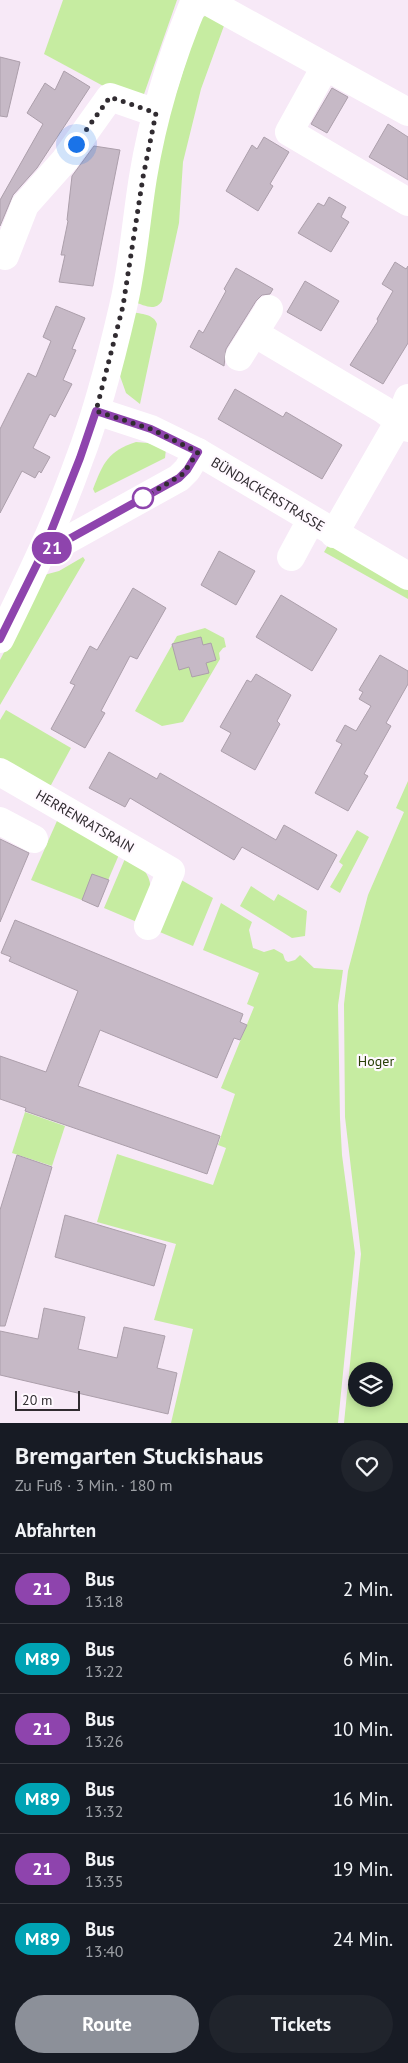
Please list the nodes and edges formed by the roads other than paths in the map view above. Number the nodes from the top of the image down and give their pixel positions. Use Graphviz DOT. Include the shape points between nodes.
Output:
graph roads {
  1 [pos="195,0"];
  2 [pos="205,0"];
  3 [pos="325,67"];
  4 [pos="408,112"];
  5 [pos="156,113"];
  6 [pos="408,202"];
  7 [pos="5,256"];
  8 [pos="269,309"];
  9 [pos="254,332"];
  10 [pos="239,357"];
  11 [pos="96,411"];
  12 [pos="406,416"];
  13 [pos="198,452"];
  14 [pos="311,520"];
  15 [pos="334,534"];
  16 [pos="42,554"];
  17 [pos="291,557"];
  18 [pos="408,576"];
  19 [pos="0,639"];
  20 [pos="0,772"];
  21 [pos="0,822"];
  22 [pos="34,839"];
  23 [pos="148,926"];
  1 -- 5 [label="street" via="174,53"];
  2 -- 3 [label="street"];
  3 -- 4 [label="street"];
  3 -- 6 [label="street" via="289,132"];
  5 -- 7 [label="street" via="110,97 65,160 25,205"];
  5 -- 11 [label="street" via="123,306"];
  8 -- 9 [label="street"];
  9 -- 10 [label="street"];
  9 -- 12 [label="street" via="384,410"];
  11 -- 13 [label="street, BÜNDACKERSTRASSE" via="151,429"];
  11 -- 16 [label="street"];
  12 -- 15 [label="street"];
  13 -- 14 [label="street, BÜNDACKERSTRASSE"];
  13 -- 16 [label="street" via="179,478"];
  14 -- 15 [label="street, BÜNDACKERSTRASSE"];
  14 -- 17 [label="street"];
  15 -- 18 [label="street, BÜNDACKERSTRASSE"];
  16 -- 19 [label="street"];
  20 -- 23 [label="street, HERRENRATSRAIN" via="170,871"];
  21 -- 22 [label="street"];
}
